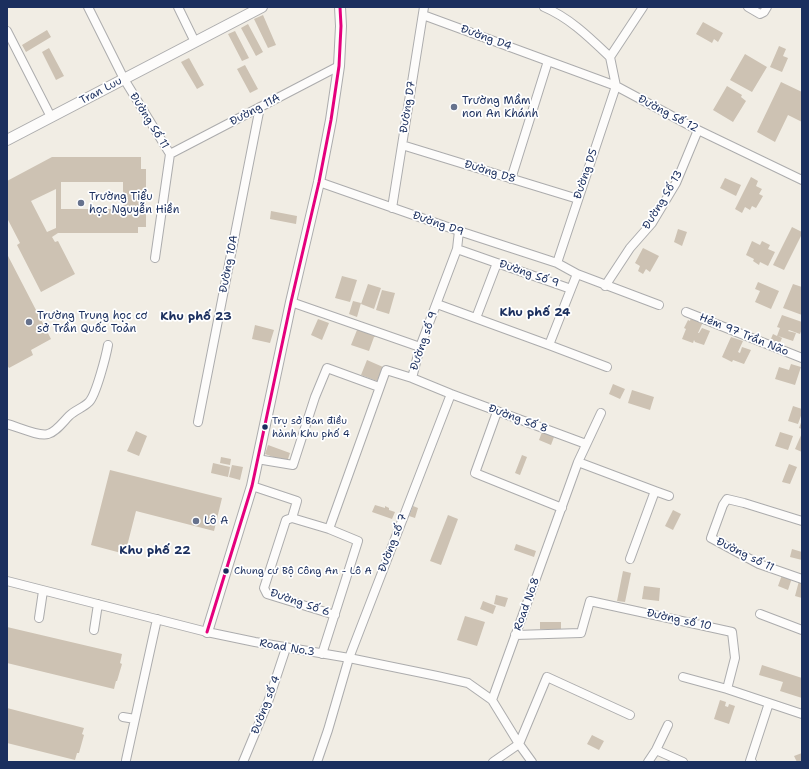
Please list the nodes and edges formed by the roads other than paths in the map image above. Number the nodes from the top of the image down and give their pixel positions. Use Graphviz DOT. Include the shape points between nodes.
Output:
graph roads {
  1 [pos="88,7"];
  2 [pos="178,7"];
  3 [pos="262,7"];
  4 [pos="340,7"];
  5 [pos="544,7"];
  6 [pos="643,7"];
  7 [pos="748,7"];
  8 [pos="767,7"];
  9 [pos="556,9"];
  10 [pos="424,11"];
  11 [pos="7,30"];
  12 [pos="195,42"];
  13 [pos="610,57"];
  14 [pos="548,61"];
  15 [pos="339,66"];
  16 [pos="124,79"];
  17 [pos="616,86"];
  18 [pos="260,107"];
  19 [pos="51,117"];
  20 [pos="698,130"];
  21 [pos="7,140"];
  22 [pos="402,145"];
  23 [pos="170,154"];
  24 [pos="511,179"];
  25 [pos="802,180"];
  26 [pos="319,182"];
  27 [pos="578,200"];
  28 [pos="392,208"];
  29 [pos="459,231"];
  30 [pos="458,249"];
  31 [pos="155,258"];
  32 [pos="497,263"];
  33 [pos="557,263"];
  34 [pos="577,274"];
  35 [pos="605,286"];
  36 [pos="571,288"];
  37 [pos="291,302"];
  38 [pos="437,304"];
  39 [pos="658,305"];
  40 [pos="686,312"];
  41 [pos="476,318"];
  42 [pos="108,345"];
  43 [pos="549,345"];
  44 [pos="420,347"];
  45 [pos="802,358"];
  46 [pos="606,367"];
  47 [pos="412,378"];
  48 [pos="379,387"];
  49 [pos="450,394"];
  50 [pos="497,412"];
  51 [pos="601,413"];
  52 [pos="198,422"];
  53 [pos="7,424"];
  54 [pos="586,444"];
  55 [pos="257,459"];
  56 [pos="578,462"];
  57 [pos="252,486"];
  58 [pos="655,491"];
  59 [pos="669,496"];
  60 [pos="562,508"];
  61 [pos="292,518"];
  62 [pos="802,521"];
  63 [pos="329,529"];
  64 [pos="630,559"];
  65 [pos="802,579"];
  66 [pos="7,581"];
  67 [pos="43,590"];
  68 [pos="98,604"];
  69 [pos="335,614"];
  70 [pos="760,614"];
  71 [pos="39,618"];
  72 [pos="157,619"];
  73 [pos="94,630"];
  74 [pos="802,630"];
  75 [pos="208,632"];
  76 [pos="515,635"];
  77 [pos="286,648"];
  78 [pos="322,654"];
  79 [pos="349,658"];
  80 [pos="683,677"];
  81 [pos="727,689"];
  82 [pos="492,700"];
  83 [pos="769,703"];
  84 [pos="802,714"];
  85 [pos="630,715"];
  86 [pos="123,716"];
  87 [pos="135,719"];
  88 [pos="668,725"];
  89 [pos="519,744"];
  90 [pos="656,750"];
  91 [pos="126,760"];
  92 [pos="243,762"];
  93 [pos="317,762"];
  94 [pos="493,762"];
  95 [pos="532,762"];
  96 [pos="648,762"];
  97 [pos="683,762"];
  98 [pos="752,762"];
  1 -- 16 [label="street"];
  2 -- 12 [label="street"];
  3 -- 12 [label="street, Tran Luu"];
  4 -- 15 [label="street"];
  5 -- 9 [label="street"];
  6 -- 13 [label="street"];
  7 -- 8 [label="street" via="760,14"];
  9 -- 13 [label="street"];
  10 -- 14 [label="street, Đường D4"];
  10 -- 22 [label="street, Đường D7"];
  11 -- 19 [label="street"];
  12 -- 16 [label="street, Tran Luu"];
  13 -- 17 [label="street"];
  14 -- 17 [label="street, Đường D4"];
  14 -- 24 [label="street"];
  15 -- 18 [label="street, Đường 11A"];
  15 -- 26 [label="street"];
  16 -- 19 [label="street, Tran Luu"];
  16 -- 23 [label="street, Đường Số 11"];
  17 -- 20 [label="street, Đường Số 12"];
  17 -- 27 [label="street, Đường D5"];
  18 -- 23 [label="street, Đường 11A"];
  18 -- 52 [label="street, Đường 10A"];
  19 -- 21 [label="street, Tran Luu"];
  20 -- 25 [label="street, Đường Số 12"];
  20 -- 35 [label="street, Đường Số 13" via="676,183 652,223 630,248"];
  22 -- 24 [label="street, Đường D8"];
  22 -- 28 [label="street, Đường D7"];
  23 -- 31 [label="street, Đường Số 11"];
  24 -- 27 [label="street, Đường D8"];
  26 -- 28 [label="street, Đường D9"];
  26 -- 37 [label="street"];
  27 -- 33 [label="street, Đường D5"];
  28 -- 29 [label="street, Đường D9"];
  29 -- 30 [label="street, Đường số 9"];
  29 -- 33 [label="street, Đường D9"];
  30 -- 32 [label="street, Đường Số 9"];
  30 -- 38 [label="street, Đường số 9"];
  32 -- 36 [label="street, Đường Số 9"];
  32 -- 41 [label="street"];
  33 -- 34 [label="street, Đường D9"];
  34 -- 35 [label="street"];
  34 -- 36 [label="street, Đường Số 9"];
  35 -- 39 [label="street"];
  36 -- 43 [label="street"];
  37 -- 44 [label="street"];
  37 -- 55 [label="street"];
  38 -- 41 [label="street"];
  38 -- 44 [label="street, Đường số 9"];
  40 -- 45 [label="street, Hẻm 97 Trần Não"];
  41 -- 43 [label="street"];
  42 -- 53 [label="street" via="94,396 55,430 41,434"];
  43 -- 46 [label="street"];
  44 -- 47 [label="street, Đường số 9"];
  47 -- 48 [label="street, Đường Số 8" via="386,370"];
  47 -- 49 [label="street, Đường Số 8"];
  48 -- 55 [label="street" via="327,368 293,465"];
  48 -- 63 [label="street"];
  49 -- 50 [label="street, Đường Số 8"];
  49 -- 79 [label="street, Đường số 7"];
  50 -- 54 [label="street, Đường Số 8"];
  50 -- 60 [label="street" via="475,473"];
  51 -- 54 [label="street, Road No.8"];
  54 -- 56 [label="street, Road No.8"];
  55 -- 57 [label="street"];
  56 -- 58 [label="street"];
  56 -- 60 [label="street, Road No.8"];
  57 -- 61 [label="street" via="297,501"];
  57 -- 75 [label="street"];
  58 -- 59 [label="street"];
  58 -- 64 [label="street"];
  60 -- 76 [label="street, Road No.8"];
  61 -- 63 [label="street, Đường Số 6"];
  61 -- 69 [label="street, Đường Số 6" via="286,520 264,588 267,594"];
  62 -- 65 [label="street, Đường số 11" via="727,499 711,538 759,564"];
  63 -- 69 [label="street, Đường Số 6" via="358,541"];
  66 -- 67 [label="street, Road No.3"];
  67 -- 68 [label="street, Road No.3"];
  67 -- 71 [label="street"];
  68 -- 72 [label="street, Road No.3"];
  68 -- 73 [label="street"];
  69 -- 78 [label="street, Đường Số 6"];
  70 -- 74 [label="street"];
  72 -- 75 [label="street, Road No.3"];
  72 -- 87 [label="street"];
  75 -- 77 [label="street, Road No.3"];
  76 -- 81 [label="street, Đường số 10" via="581,633 590,601 732,632 735,658"];
  76 -- 82 [label="street, Road No.8"];
  77 -- 78 [label="street, Road No.3"];
  77 -- 92 [label="street, Đường số 4" via="268,702"];
  78 -- 79 [label="street, Road No.3"];
  79 -- 82 [label="street, Road No.3" via="468,683"];
  79 -- 93 [label="street, Đường số 7"];
  80 -- 81 [label="street"];
  81 -- 83 [label="street"];
  82 -- 89 [label="street, Road No.3"];
  83 -- 84 [label="street"];
  83 -- 98 [label="street" via="750,761"];
  85 -- 89 [label="street" via="547,677"];
  86 -- 87 [label="street"];
  87 -- 91 [label="street"];
  88 -- 90 [label="street"];
  89 -- 94 [label="street"];
  89 -- 95 [label="street, Road No.3"];
  90 -- 96 [label="street"];
  90 -- 97 [label="street"];
}
